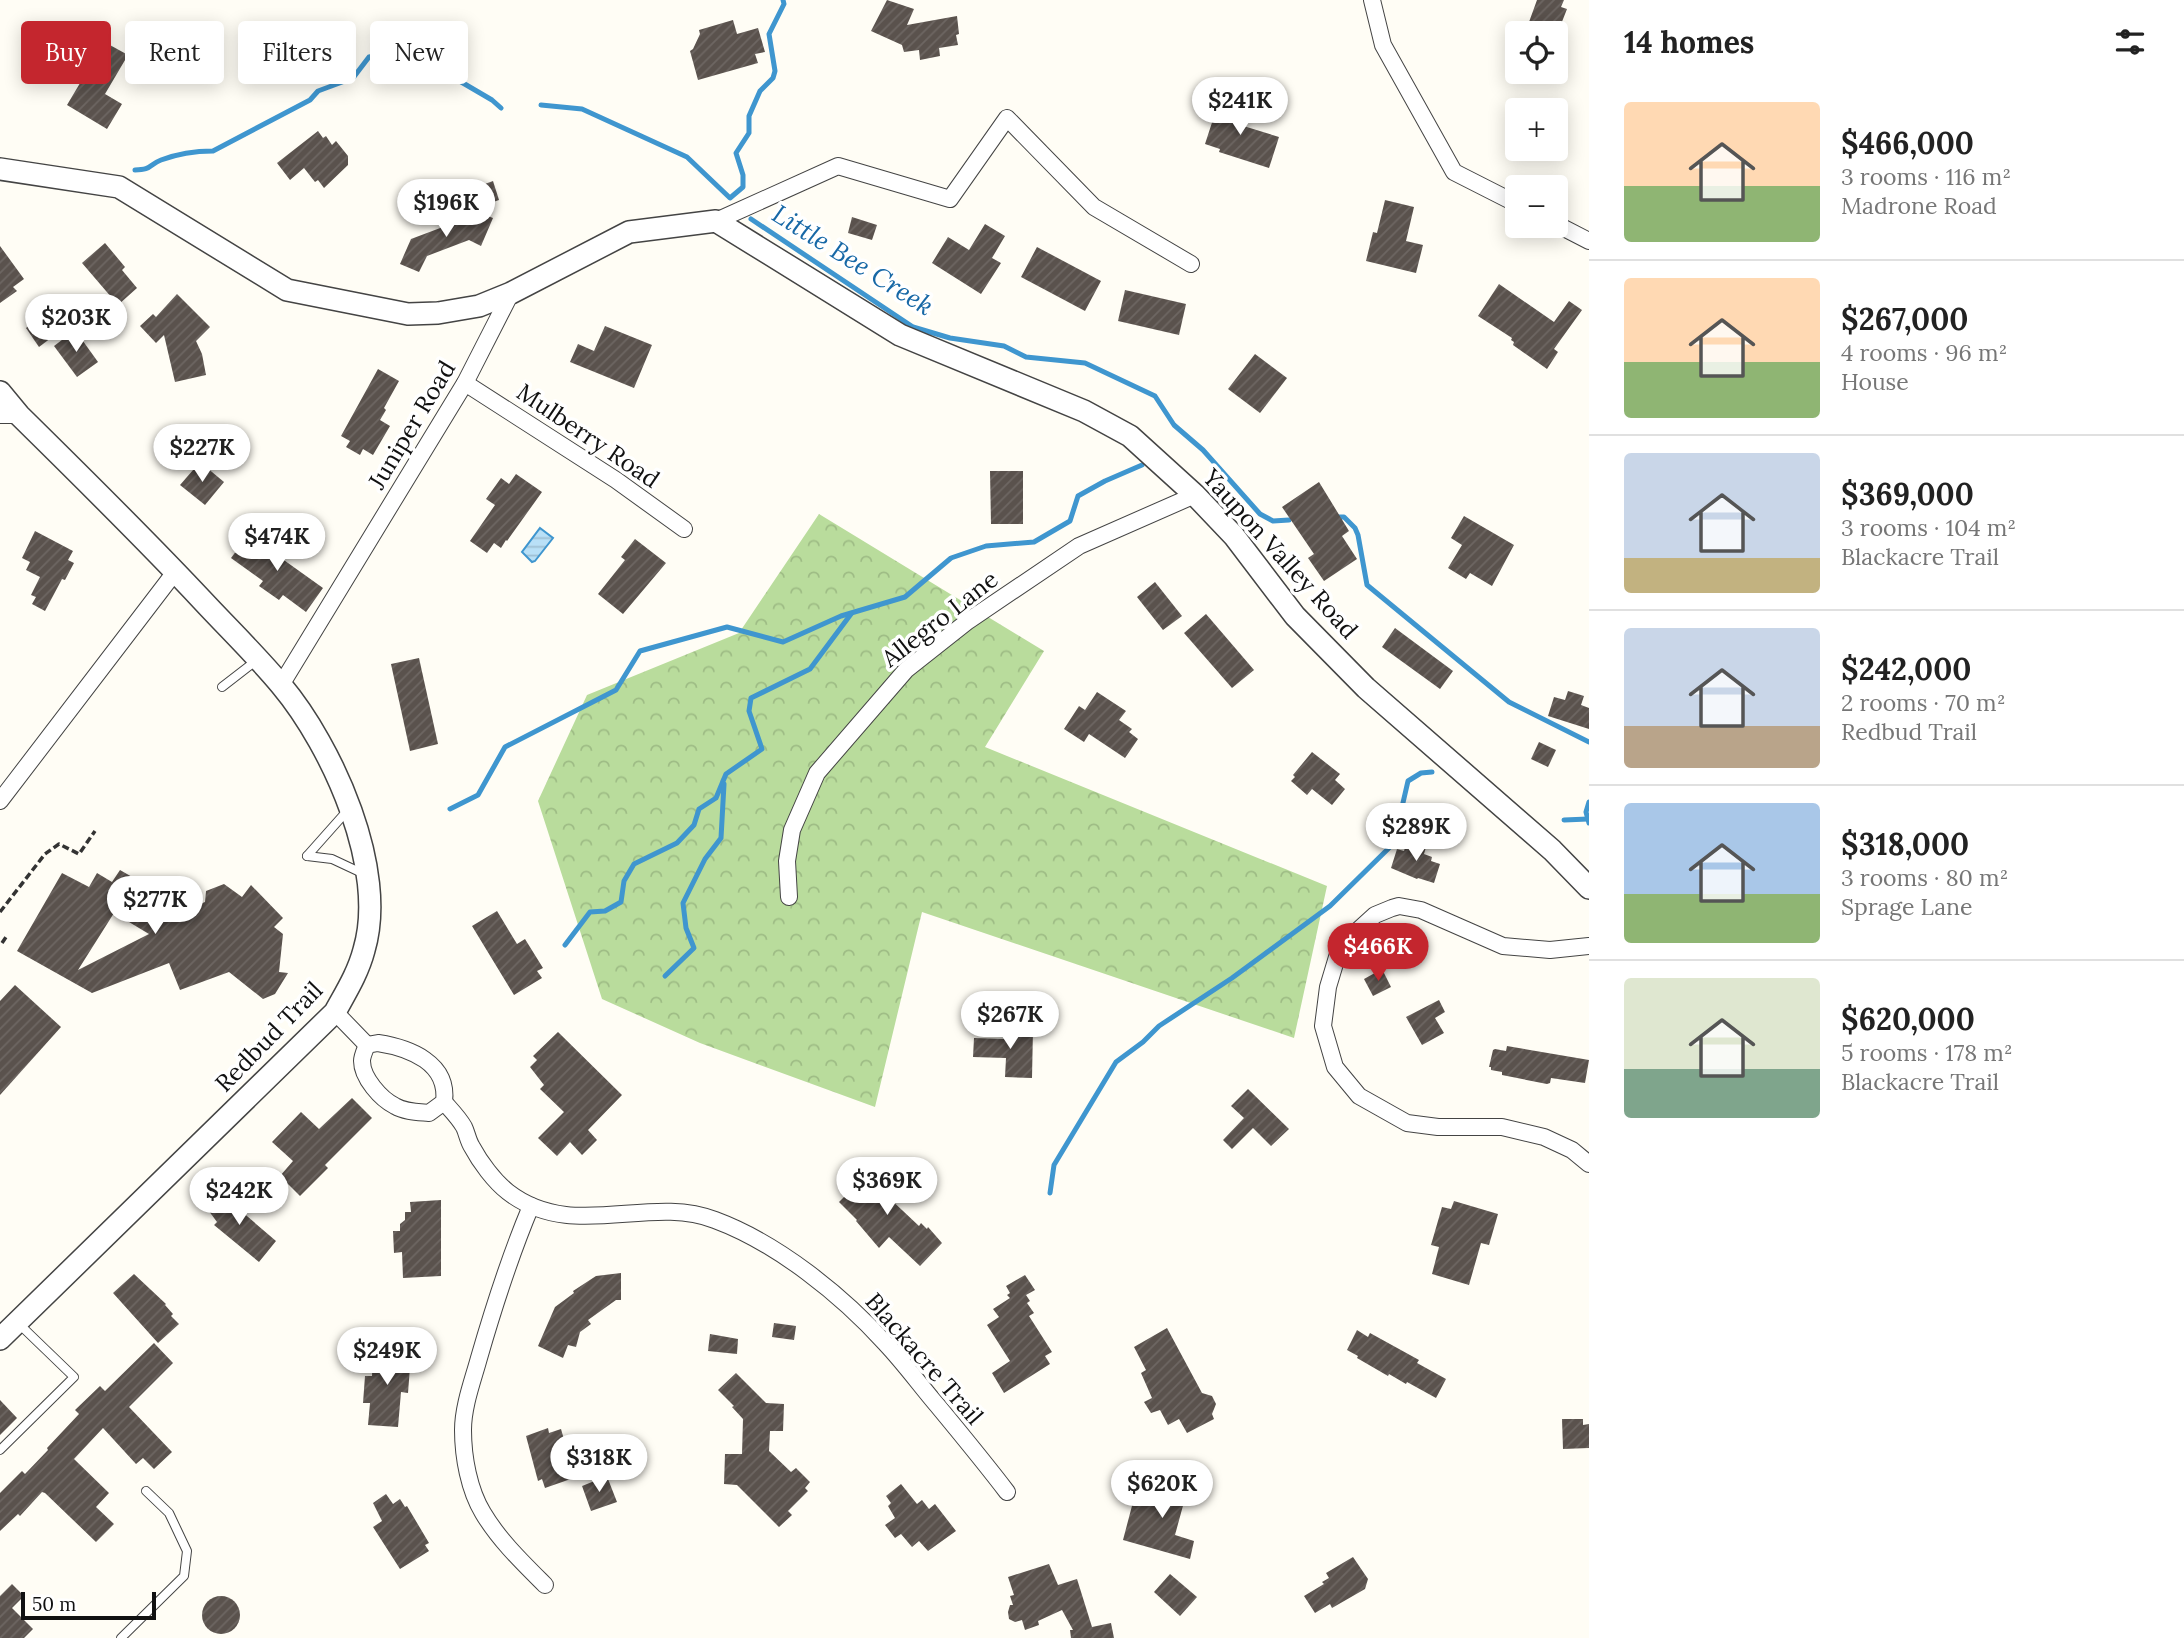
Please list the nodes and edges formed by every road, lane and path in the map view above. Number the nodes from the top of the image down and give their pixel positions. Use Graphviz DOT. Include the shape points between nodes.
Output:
graph roads {
  1 [pos="1371,0"];
  2 [pos="0,169"];
  3 [pos="1505,198"];
  4 [pos="716,221"];
  5 [pos="1568,230"];
  6 [pos="1589,241"];
  7 [pos="1191,264"];
  8 [pos="511,293"];
  9 [pos="465,383"];
  10 [pos="0,392"];
  11 [pos="10,415"];
  12 [pos="1195,495"];
  13 [pos="684,529"];
  14 [pos="175,572"];
  15 [pos="257,660"];
  16 [pos="281,685"];
  17 [pos="222,687"];
  18 [pos="0,801"];
  19 [pos="349,808"];
  20 [pos="95,831"];
  21 [pos="367,875"];
  22 [pos="1589,888"];
  23 [pos="789,897"];
  24 [pos="0,912"];
  25 [pos="6,937"];
  26 [pos="2,943"];
  27 [pos="1589,946"];
  28 [pos="335,1012"];
  29 [pos="367,1045"];
  30 [pos="444,1102"];
  31 [pos="1589,1164"];
  32 [pos="531,1206"];
  33 [pos="17,1322"];
  34 [pos="0,1339"];
  35 [pos="0,1450"];
  36 [pos="146,1491"];
  37 [pos="1007,1492"];
  38 [pos="545,1585"];
  39 [pos="121,1638"];
  1 -- 3 [label="street" via="1383,46 1454,172"];
  2 -- 8 [label="street" via="119,187 287,290 408,314 478,306"];
  4 -- 7 [label="street" via="838,166 950,199 1007,118 1094,207"];
  4 -- 8 [label="street" via="629,232"];
  4 -- 12 [label="street, Yaupon Valley Road" via="900,335 1084,411 1130,436"];
  5 -- 6 [label="street"];
  8 -- 9 [label="street, Juniper Road"];
  9 -- 13 [label="street, Mulberry Road"];
  9 -- 16 [label="street, Juniper Road"];
  10 -- 11 [label="street, Redbud Trail"];
  11 -- 14 [label="street, Redbud Trail"];
  12 -- 22 [label="street, Yaupon Valley Road" via="1234,536 1296,616 1366,688 1552,850"];
  12 -- 23 [label="street, Allegro Lane" via="1079,546 968,621 906,670 817,773 792,830 787,862"];
  14 -- 15 [label="street, Redbud Trail"];
  14 -- 18 [label="street"];
  15 -- 16 [label="street, Redbud Trail"];
  15 -- 17 [label="lane"];
  16 -- 19 [label="street, Redbud Trail" via="309,723"];
  19 -- 21 [label="street, Redbud Trail"];
  19 -- 21 [label="lane" via="307,856 332,859"];
  20 -- 24 [label="path" via="79,854 59,844 45,854"];
  21 -- 28 [label="street, Redbud Trail" via="365,948 355,978"];
  25 -- 26 [label="path"];
  27 -- 31 [label="street" via="1550,950 1503,946 1421,910 1392,908 1375,915 1337,957 1323,1026 1335,1067 1359,1096 1407,1123 1502,1127 1544,1137 1573,1150"];
  28 -- 29 [label="street"];
  28 -- 33 [label="street, Redbud Trail"];
  29 -- 30 [label="street, Blackacre Trail" via="394,1045 426,1059 439,1073"];
  29 -- 30 [label="street" via="361,1059 364,1073 396,1106 429,1113"];
  30 -- 32 [label="street, Blackacre Trail" via="497,1181"];
  32 -- 37 [label="street, Blackacre Trail" via="589,1218 682,1213 713,1219 762,1243 820,1282 886,1343"];
  32 -- 38 [label="street" via="493,1309 463,1429 468,1471 482,1512"];
  33 -- 34 [label="street, Redbud Trail"];
  33 -- 35 [label="lane" via="74,1377"];
  36 -- 39 [label="lane" via="169,1513 187,1551 184,1576"];
}
